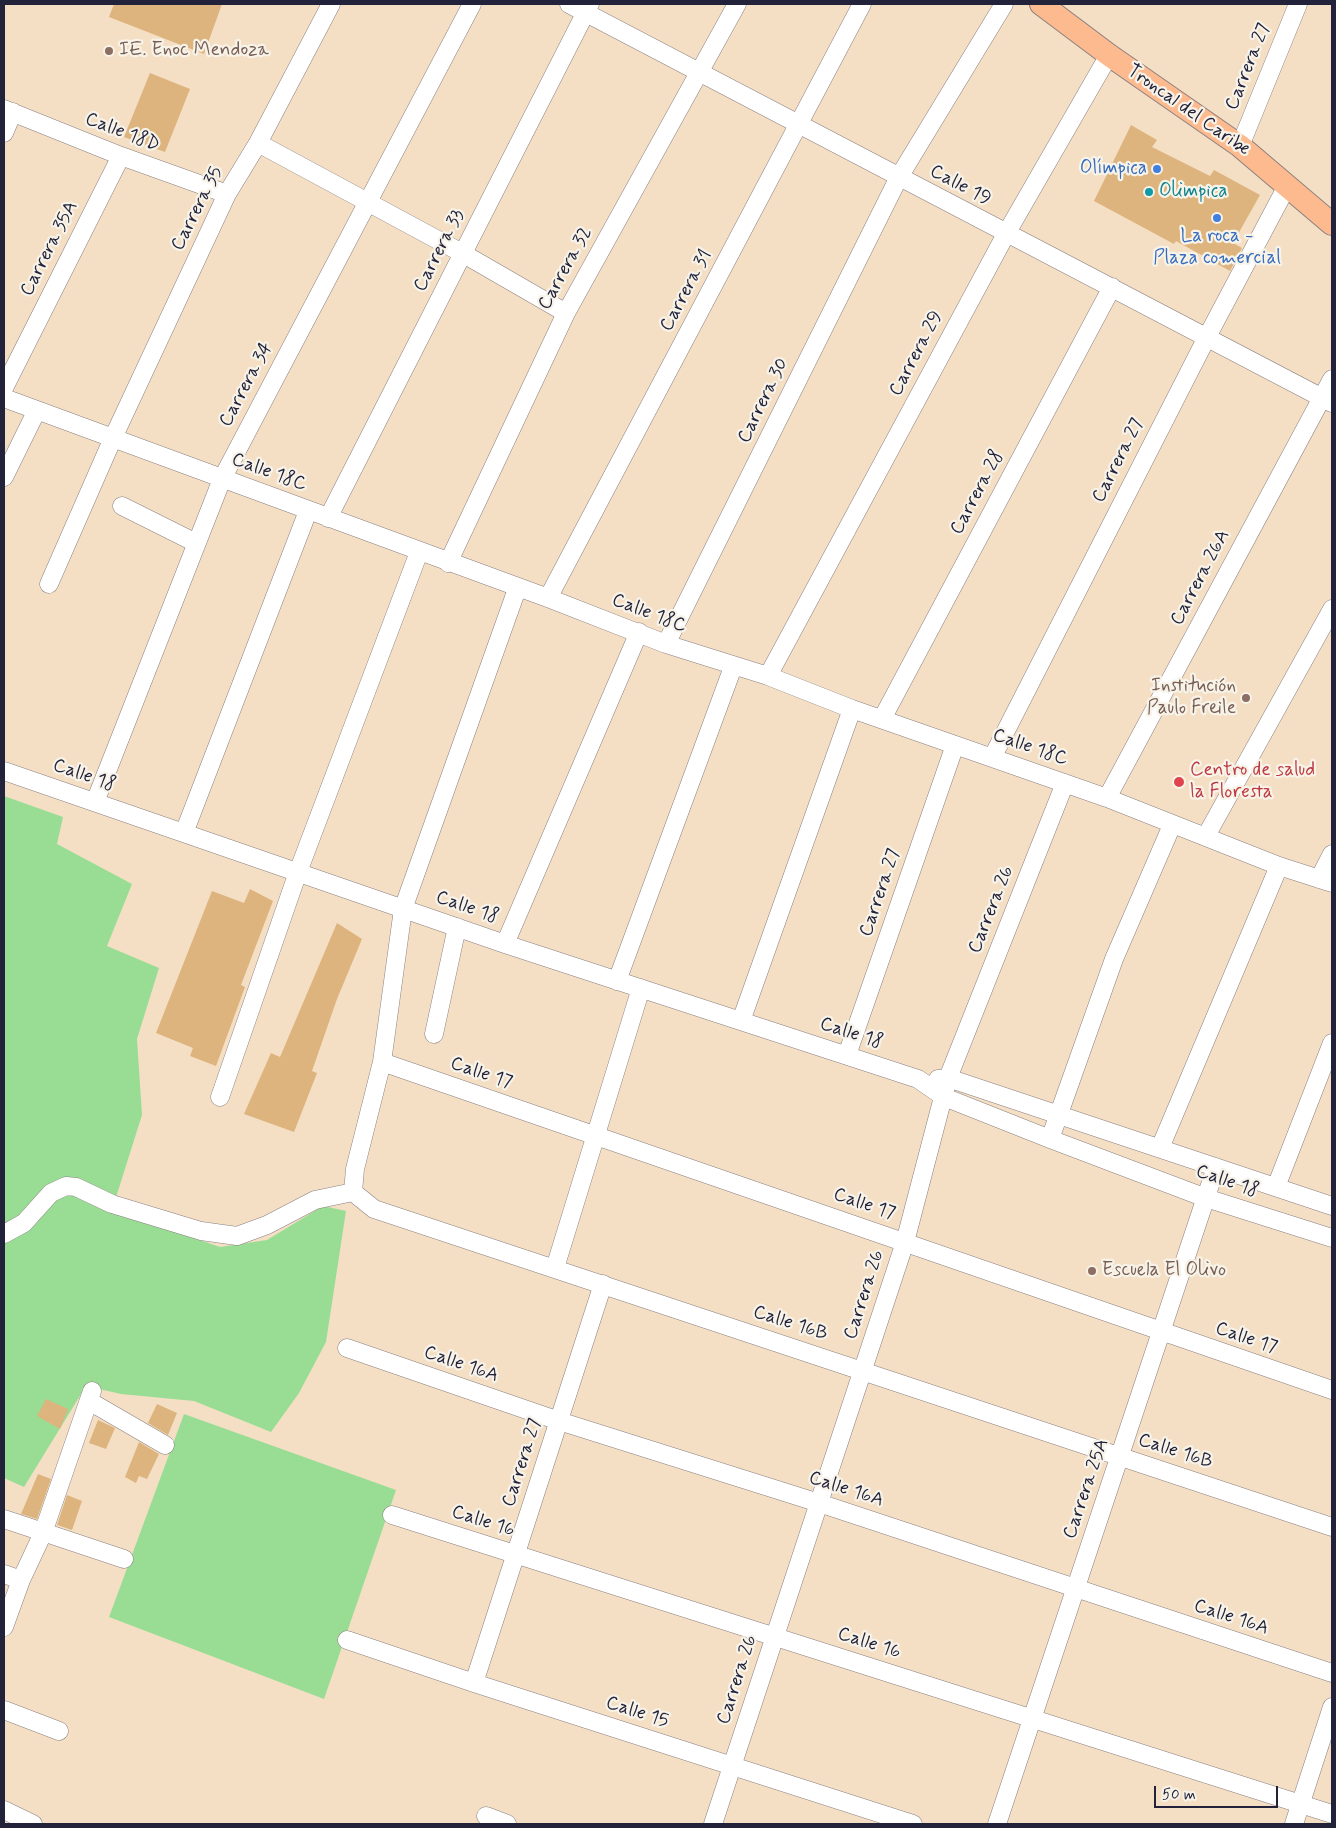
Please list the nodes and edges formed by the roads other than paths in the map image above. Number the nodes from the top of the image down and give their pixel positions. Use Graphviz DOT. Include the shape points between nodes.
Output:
graph roads {
  1 [pos="472,4"];
  2 [pos="569,4"];
  3 [pos="737,4"];
  4 [pos="862,4"];
  5 [pos="1004,4"];
  6 [pos="1041,4"];
  7 [pos="1298,4"];
  8 [pos="327,5"];
  9 [pos="588,9"];
  10 [pos="1108,55"];
  11 [pos="700,72"];
  12 [pos="9,110"];
  13 [pos="800,124"];
  14 [pos="4,133"];
  15 [pos="258,143"];
  16 [pos="1240,146"];
  17 [pos="121,156"];
  18 [pos="899,177"];
  19 [pos="1287,186"];
  20 [pos="227,194"];
  21 [pos="368,202"];
  22 [pos="1332,224"];
  23 [pos="1006,234"];
  24 [pos="462,253"];
  25 [pos="1112,287"];
  26 [pos="566,313"];
  27 [pos="1207,337"];
  28 [pos="1332,379"];
  29 [pos="4,388"];
  30 [pos="4,398"];
  31 [pos="1327,400"];
  32 [pos="37,410"];
  33 [pos="112,438"];
  34 [pos="4,477"];
  35 [pos="222,479"];
  36 [pos="122,506"];
  37 [pos="308,511"];
  38 [pos="328,518"];
  39 [pos="196,543"];
  40 [pos="418,552"];
  41 [pos="448,562"];
  42 [pos="49,584"];
  43 [pos="518,589"];
  44 [pos="548,598"];
  45 [pos="1332,609"];
  46 [pos="639,632"];
  47 [pos="666,644"];
  48 [pos="733,667"];
  49 [pos="768,676"];
  50 [pos="852,709"];
  51 [pos="882,719"];
  52 [pos="954,745"];
  53 [pos="992,758"];
  54 [pos="4,771"];
  55 [pos="1065,783"];
  56 [pos="1107,798"];
  57 [pos="94,802"];
  58 [pos="1172,825"];
  59 [pos="184,833"];
  60 [pos="1206,836"];
  61 [pos="1332,854"];
  62 [pos="1279,866"];
  63 [pos="298,872"];
  64 [pos="1326,881"];
  65 [pos="403,909"];
  66 [pos="457,927"];
  67 [pos="506,944"];
  68 [pos="617,980"];
  69 [pos="640,988"];
  70 [pos="741,1021"];
  71 [pos="434,1034"];
  72 [pos="1332,1043"];
  73 [pos="847,1055"];
  74 [pos="382,1062"];
  75 [pos="948,1078"];
  76 [pos="918,1079"];
  77 [pos="220,1097"];
  78 [pos="944,1097"];
  79 [pos="1059,1115"];
  80 [pos="595,1136"];
  81 [pos="1050,1139"];
  82 [pos="1160,1148"];
  83 [pos="1216,1167"];
  84 [pos="1276,1187"];
  85 [pos="353,1192"];
  86 [pos="1206,1198"];
  87 [pos="1332,1206"];
  88 [pos="4,1234"];
  89 [pos="1332,1238"];
  90 [pos="905,1242"];
  91 [pos="555,1268"];
  92 [pos="603,1284"];
  93 [pos="1162,1332"];
  94 [pos="347,1348"];
  95 [pos="862,1370"];
  96 [pos="1332,1390"];
  97 [pos="558,1421"];
  98 [pos="165,1444"];
  99 [pos="1120,1456"];
  100 [pos="818,1504"];
  101 [pos="392,1515"];
  102 [pos="4,1520"];
  103 [pos="1332,1527"];
  104 [pos="43,1533"];
  105 [pos="516,1554"];
  106 [pos="124,1559"];
  107 [pos="4,1574"];
  108 [pos="21,1580"];
  109 [pos="1076,1589"];
  110 [pos="4,1627"];
  111 [pos="775,1636"];
  112 [pos="348,1640"];
  113 [pos="1332,1673"];
  114 [pos="474,1683"];
  115 [pos="1332,1707"];
  116 [pos="4,1710"];
  117 [pos="1032,1719"];
  118 [pos="59,1731"];
  119 [pos="732,1766"];
  120 [pos="1301,1804"];
  121 [pos="4,1810"];
  122 [pos="1332,1814"];
  123 [pos="486,1816"];
  124 [pos="33,1824"];
  125 [pos="508,1824"];
  126 [pos="713,1824"];
  127 [pos="913,1824"];
  128 [pos="997,1824"];
  129 [pos="1294,1824"];
  1 -- 21 [label="street, Carrera 34"];
  2 -- 9 [label="street, Calle 19"];
  3 -- 11 [label="street, Carrera 32"];
  4 -- 13 [label="street, Carrera 31"];
  5 -- 18 [label="street, Carrera 30"];
  6 -- 10 [label="main road, Troncal del Caribe"];
  7 -- 16 [label="street, Carrera 27"];
  8 -- 15 [label="street, Carrera 35"];
  9 -- 11 [label="street, Calle 19"];
  9 -- 24 [label="street, Carrera 33"];
  10 -- 16 [label="main road, Troncal del Caribe"];
  10 -- 23 [label="street, Carrera 29"];
  11 -- 13 [label="street, Calle 19"];
  11 -- 26 [label="street, Carrera 32"];
  12 -- 14 [label="street"];
  12 -- 17 [label="street, Calle 18D"];
  13 -- 18 [label="street, Calle 19"];
  13 -- 44 [label="street, Carrera 31"];
  15 -- 20 [label="street, Carrera 35"];
  15 -- 21 [label="street"];
  16 -- 19 [label="main road, Troncal del Caribe"];
  17 -- 20 [label="street, Calle 18D"];
  17 -- 29 [label="street, Carrera 35A"];
  18 -- 23 [label="street, Calle 19"];
  18 -- 47 [label="street, Carrera 30"];
  19 -- 22 [label="main road, Troncal del Caribe"];
  19 -- 27 [label="street, Carrera 27"];
  20 -- 33 [label="street, Carrera 35"];
  21 -- 24 [label="street"];
  21 -- 35 [label="street, Carrera 34"];
  23 -- 25 [label="street, Calle 19"];
  23 -- 49 [label="street, Carrera 29"];
  24 -- 26 [label="street"];
  24 -- 38 [label="street, Carrera 33"];
  25 -- 27 [label="street, Calle 19"];
  25 -- 51 [label="street, Carrera 28"];
  26 -- 41 [label="street, Carrera 32"];
  27 -- 31 [label="street, Calle 19"];
  27 -- 53 [label="street, Carrera 27"];
  28 -- 31 [label="street, Carrera 26A"];
  30 -- 32 [label="street, Calle 18C"];
  31 -- 56 [label="street, Carrera 26A"];
  32 -- 33 [label="street, Calle 18C"];
  32 -- 34 [label="street"];
  33 -- 35 [label="street, Calle 18C"];
  33 -- 42 [label="street, Carrera 35"];
  35 -- 37 [label="street, Calle 18C"];
  35 -- 39 [label="street, Carrera 34"];
  36 -- 39 [label="street"];
  37 -- 38 [label="street, Calle 18C"];
  37 -- 59 [label="street"];
  38 -- 40 [label="street, Calle 18C"];
  39 -- 57 [label="street, Carrera 34"];
  40 -- 41 [label="street, Calle 18C"];
  40 -- 63 [label="street"];
  41 -- 43 [label="street, Calle 18C"];
  43 -- 44 [label="street, Calle 18C"];
  43 -- 65 [label="street"];
  44 -- 46 [label="street, Calle 18C"];
  45 -- 60 [label="street"];
  46 -- 47 [label="street, Calle 18C"];
  46 -- 67 [label="street"];
  47 -- 48 [label="street, Calle 18C"];
  48 -- 49 [label="street, Calle 18C"];
  48 -- 68 [label="street"];
  49 -- 50 [label="street, Calle 18C"];
  50 -- 51 [label="street, Calle 18C"];
  50 -- 70 [label="street"];
  51 -- 52 [label="street, Calle 18C"];
  52 -- 53 [label="street, Calle 18C"];
  52 -- 73 [label="street, Carrera 27"];
  53 -- 55 [label="street, Calle 18C"];
  54 -- 57 [label="street, Calle 18"];
  55 -- 56 [label="street, Calle 18C"];
  55 -- 75 [label="street, Carrera 26"];
  56 -- 58 [label="street, Calle 18C"];
  57 -- 59 [label="street, Calle 18"];
  58 -- 60 [label="street, Calle 18C"];
  58 -- 79 [label="street" via="1114,959"];
  59 -- 63 [label="street, Calle 18"];
  60 -- 62 [label="street, Calle 18C"];
  61 -- 64 [label="street"];
  62 -- 64 [label="street, Calle 18C"];
  62 -- 82 [label="street"];
  63 -- 65 [label="street, Calle 18"];
  63 -- 77 [label="street"];
  65 -- 66 [label="street, Calle 18"];
  65 -- 74 [label="street"];
  66 -- 67 [label="street, Calle 18"];
  66 -- 71 [label="street"];
  67 -- 68 [label="street, Calle 18"];
  68 -- 69 [label="street, Calle 18"];
  69 -- 70 [label="street, Calle 18"];
  69 -- 80 [label="street"];
  70 -- 73 [label="street, Calle 18"];
  72 -- 84 [label="street, Calle 18"];
  73 -- 76 [label="street, Calle 18"];
  74 -- 80 [label="street, Calle 17"];
  74 -- 85 [label="street"];
  75 -- 76 [label="street, Calle 18"];
  75 -- 78 [label="street, Carrera 26"];
  75 -- 79 [label="street, Calle 18"];
  76 -- 78 [label="street, Calle 18"];
  78 -- 81 [label="street, Calle 18"];
  78 -- 90 [label="street, Carrera 26"];
  79 -- 81 [label="street"];
  79 -- 82 [label="street, Calle 18"];
  80 -- 90 [label="street, Calle 17"];
  80 -- 91 [label="street"];
  81 -- 86 [label="street, Calle 18"];
  82 -- 83 [label="street, Calle 18"];
  83 -- 84 [label="street, Calle 18"];
  83 -- 86 [label="street, Carrera 25A"];
  84 -- 87 [label="street, Calle 18"];
  85 -- 88 [label="street" via="315,1200 252,1231 230,1236 201,1231 127,1209 76,1187 66,1186 51,1193 24,1223"];
  85 -- 91 [label="street, Calle 16B" via="374,1209"];
  86 -- 89 [label="street, Calle 18"];
  86 -- 93 [label="street, Carrera 25A"];
  90 -- 93 [label="street, Calle 17"];
  90 -- 95 [label="street, Carrera 26"];
  91 -- 92 [label="street, Calle 16B"];
  92 -- 95 [label="street, Calle 16B"];
  92 -- 97 [label="street, Carrera 27"];
  93 -- 96 [label="street, Calle 17"];
  93 -- 99 [label="street, Carrera 25A"];
  94 -- 97 [label="street, Calle 16A"];
  95 -- 99 [label="street, Calle 16B"];
  95 -- 100 [label="street, Carrera 26"];
  97 -- 100 [label="street, Calle 16A"];
  97 -- 105 [label="street, Carrera 27"];
  98 -- 104 [label="street" via="90,1396"];
  99 -- 103 [label="street, Calle 16B"];
  99 -- 109 [label="street, Carrera 25A"];
  100 -- 109 [label="street, Calle 16A"];
  100 -- 111 [label="street, Carrera 26"];
  101 -- 105 [label="street, Calle 16"];
  102 -- 104 [label="street"];
  104 -- 106 [label="street"];
  104 -- 108 [label="street"];
  105 -- 111 [label="street, Calle 16"];
  105 -- 114 [label="street, Carrera 27"];
  107 -- 108 [label="street"];
  108 -- 110 [label="street"];
  109 -- 113 [label="street, Calle 16A"];
  109 -- 117 [label="street, Carrera 25A"];
  111 -- 117 [label="street, Calle 16"];
  111 -- 119 [label="street, Carrera 26"];
  112 -- 114 [label="street, Calle 15"];
  114 -- 119 [label="street, Calle 15"];
  115 -- 120 [label="street"];
  116 -- 118 [label="street"];
  117 -- 120 [label="street, Calle 16"];
  117 -- 128 [label="street, Carrera 25A"];
  119 -- 126 [label="street, Carrera 26"];
  119 -- 127 [label="street, Calle 15"];
  120 -- 122 [label="street, Calle 16"];
  120 -- 129 [label="street"];
  121 -- 124 [label="street"];
  123 -- 125 [label="street"];
}
